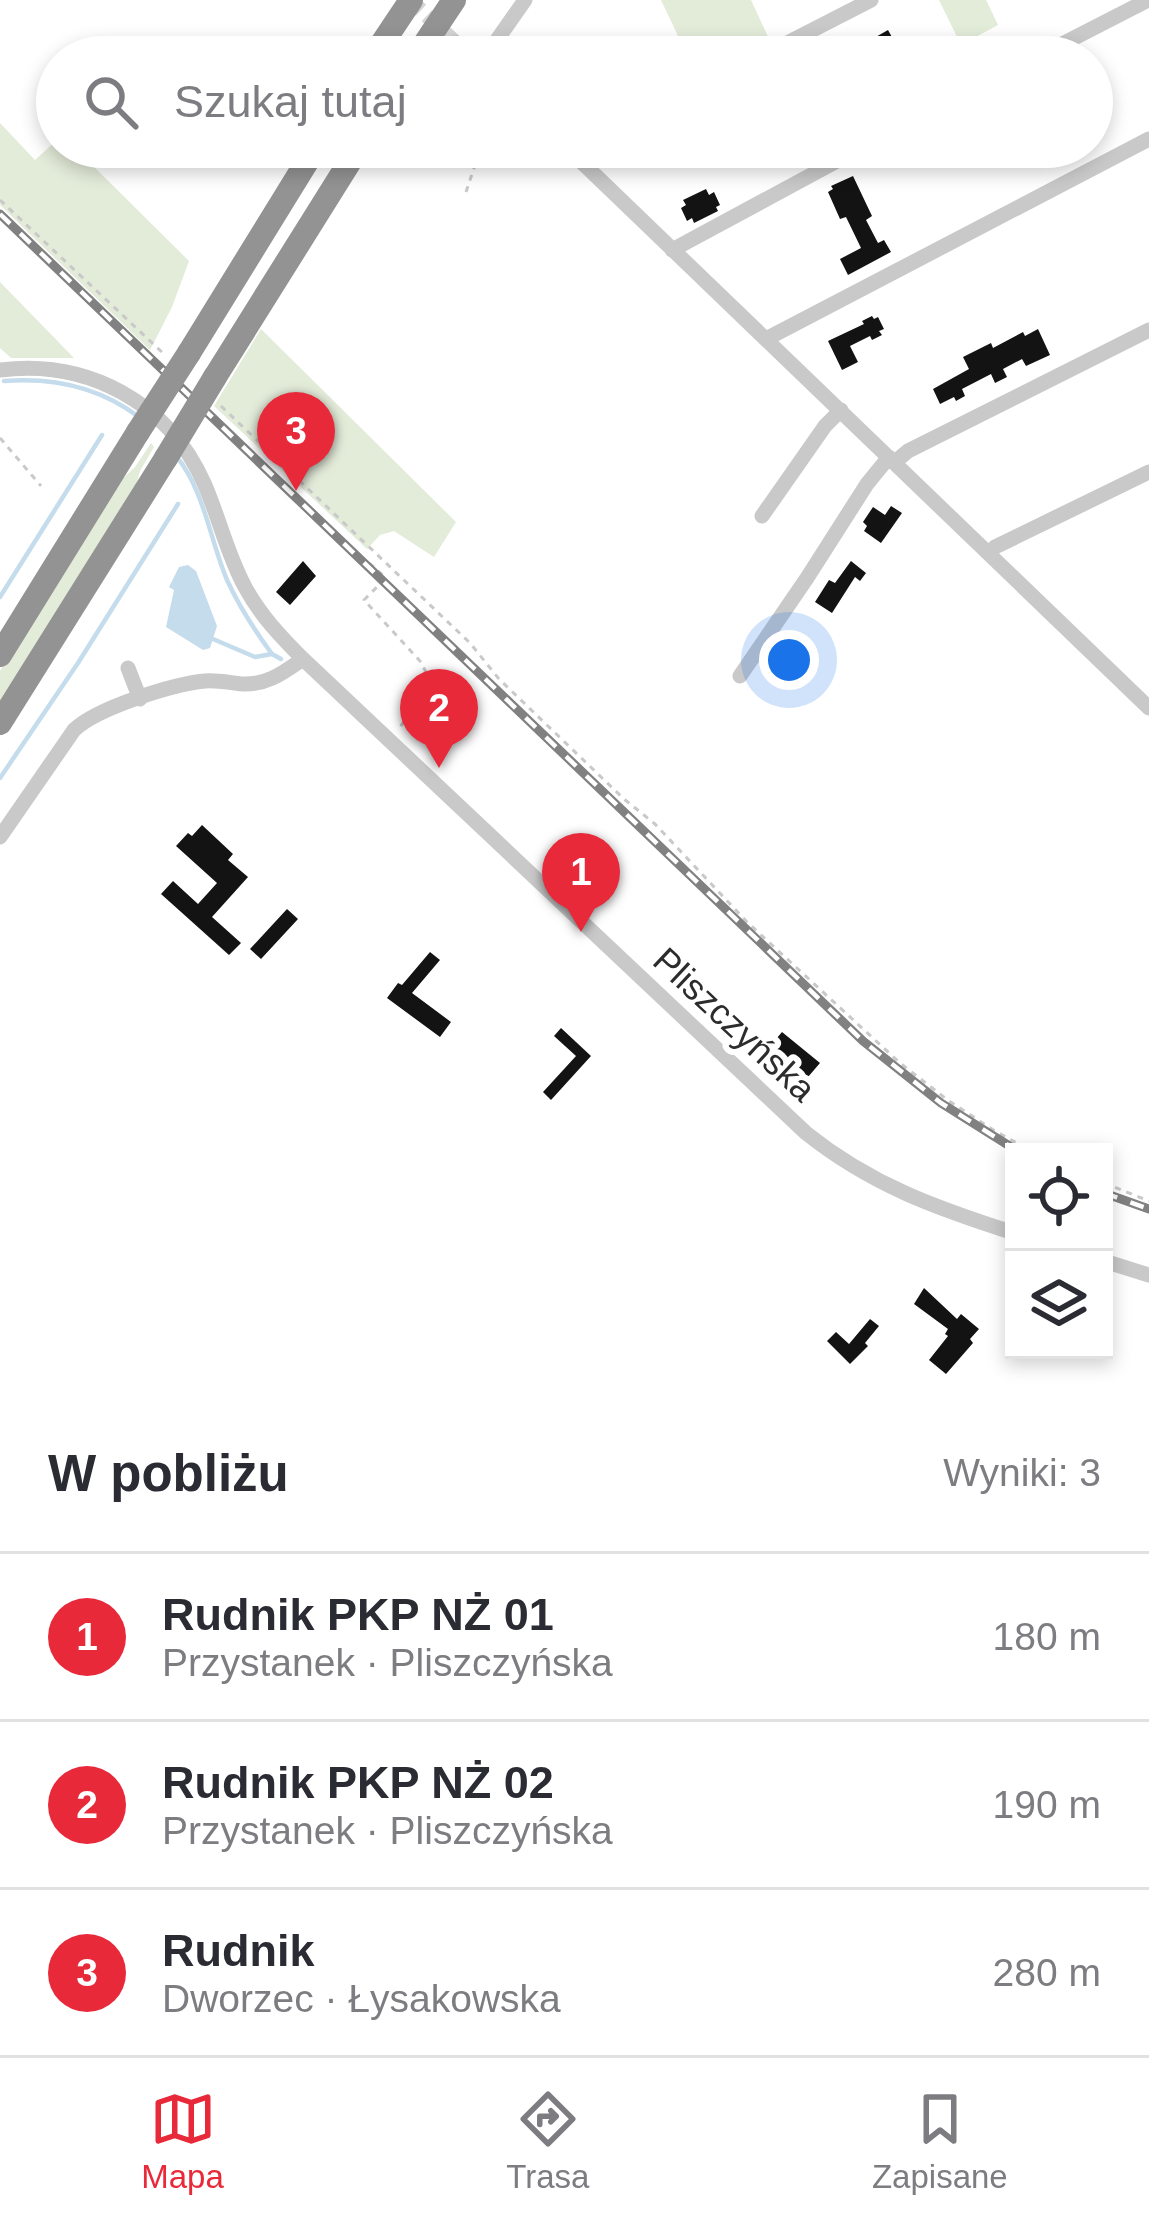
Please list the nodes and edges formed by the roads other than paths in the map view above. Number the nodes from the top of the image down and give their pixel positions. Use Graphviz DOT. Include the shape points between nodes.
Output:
graph roads {
  1 [pos="411,0"];
  2 [pos="454,0"];
  3 [pos="525,0"];
  4 [pos="871,0"];
  5 [pos="1148,0"];
  6 [pos="387,36"];
  7 [pos="430,36"];
  8 [pos="500,36"];
  9 [pos="801,36"];
  10 [pos="1078,36"];
  11 [pos="1149,139"];
  12 [pos="1113,158"];
  13 [pos="302,168"];
  14 [pos="347,168"];
  15 [pos="592,168"];
  16 [pos="824,168"];
  17 [pos="1093,168"];
  18 [pos="672,250"];
  19 [pos="1149,329"];
  20 [pos="766,339"];
  21 [pos="0,370"];
  22 [pos="841,410"];
  23 [pos="892,459"];
  24 [pos="1149,472"];
  25 [pos="762,516"];
  26 [pos="989,553"];
  27 [pos="0,656"];
  28 [pos="303,659"];
  29 [pos="128,668"];
  30 [pos="740,676"];
  31 [pos="140,699"];
  32 [pos="1149,707"];
  33 [pos="0,723"];
  34 [pos="0,837"];
  35 [pos="1005,1230"];
  36 [pos="1113,1265"];
  37 [pos="1149,1275"];
  1 -- 6 [label="highway"];
  2 -- 7 [label="highway"];
  3 -- 8 [label="street"];
  4 -- 9 [label="street"];
  5 -- 10 [label="street"];
  11 -- 12 [label="street"];
  13 -- 27 [label="highway, bridge" via="178,355"];
  14 -- 33 [label="highway, bridge" via="216,389"];
  15 -- 18 [label="street"];
  16 -- 18 [label="street"];
  17 -- 20 [label="street"];
  18 -- 20 [label="street"];
  19 -- 23 [label="street"];
  20 -- 22 [label="street"];
  21 -- 28 [label="street, Pliszczyńska" via="86,375 162,422 197,468 246,590"];
  22 -- 23 [label="street"];
  22 -- 25 [label="street"];
  23 -- 26 [label="street"];
  23 -- 30 [label="street" via="867,484"];
  24 -- 26 [label="street"];
  26 -- 32 [label="street"];
  28 -- 31 [label="street" via="259,683 202,681"];
  28 -- 35 [label="street, Pliszczyńska" via="824,1148 893,1190"];
  29 -- 31 [label="street"];
  31 -- 34 [label="street" via="74,730"];
  36 -- 37 [label="street"];
}
